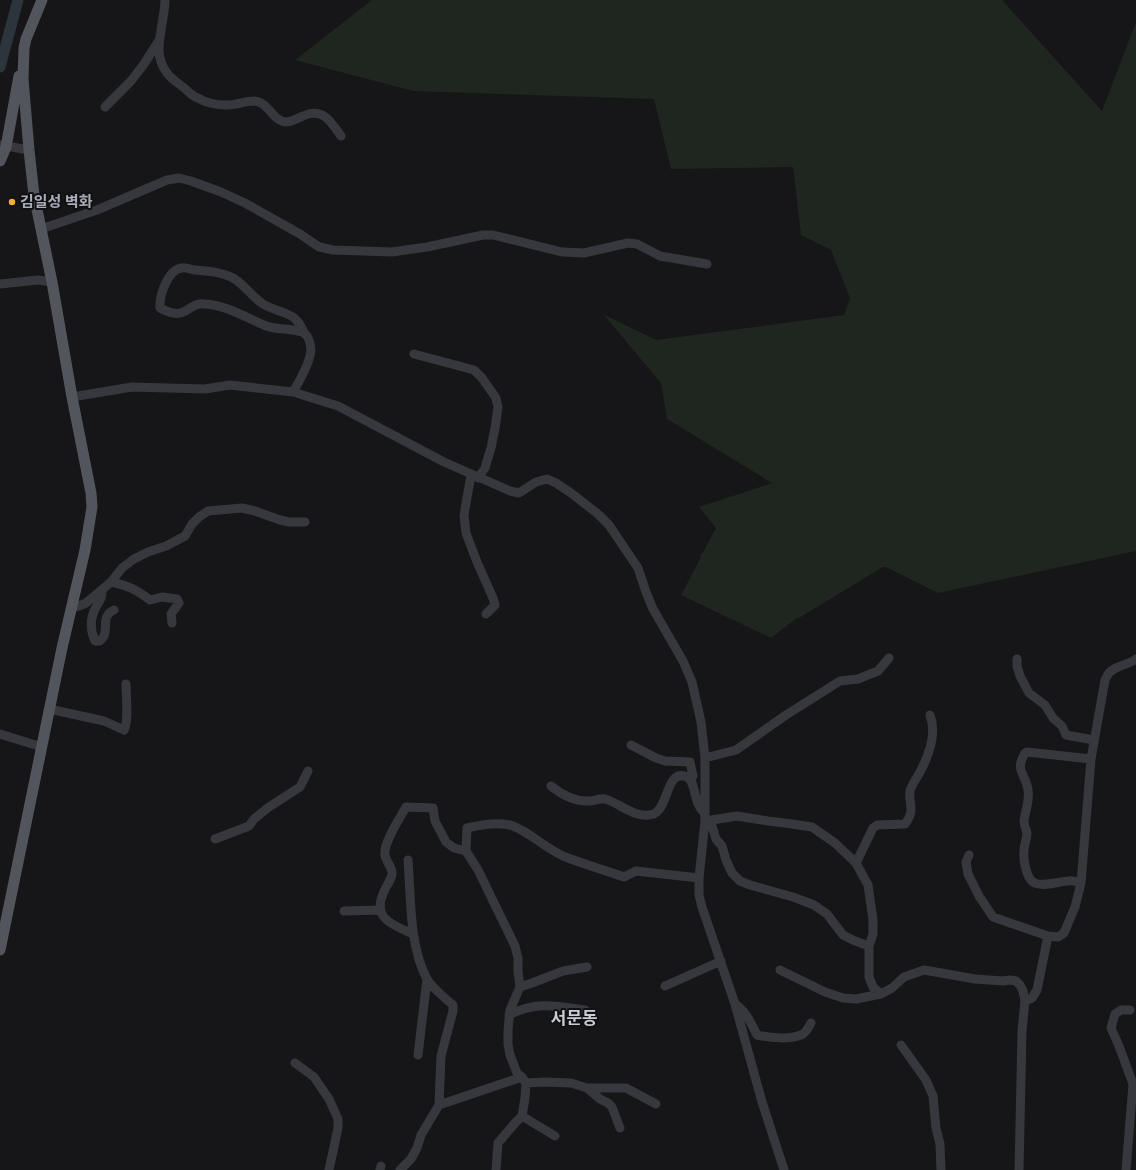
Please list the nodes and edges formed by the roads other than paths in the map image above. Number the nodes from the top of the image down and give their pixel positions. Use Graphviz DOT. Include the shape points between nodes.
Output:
graph roads {
  1 [pos="42,0"];
  2 [pos="165,0"];
  3 [pos="158,41"];
  4 [pos="23,60"];
  5 [pos="105,107"];
  6 [pos="341,136"];
  7 [pos="3,146"];
  8 [pos="29,150"];
  9 [pos="0,161"];
  10 [pos="41,229"];
  11 [pos="707,264"];
  12 [pos="52,282"];
  13 [pos="0,284"];
  14 [pos="304,332"];
  15 [pos="414,354"];
  16 [pos="293,392"];
  17 [pos="72,397"];
  18 [pos="475,476"];
  19 [pos="305,522"];
  20 [pos="111,582"];
  21 [pos="102,590"];
  22 [pos="72,608"];
  23 [pos="114,610"];
  24 [pos="486,614"];
  25 [pos="172,623"];
  26 [pos="889,658"];
  27 [pos="1017,659"];
  28 [pos="1136,659"];
  29 [pos="126,684"];
  30 [pos="50,709"];
  31 [pos="930,715"];
  32 [pos="0,734"];
  33 [pos="1094,740"];
  34 [pos="631,745"];
  35 [pos="42,747"];
  36 [pos="705,758"];
  37 [pos="1091,759"];
  38 [pos="308,770"];
  39 [pos="691,780"];
  40 [pos="551,786"];
  41 [pos="705,818"];
  42 [pos="215,839"];
  43 [pos="466,851"];
  44 [pos="969,855"];
  45 [pos="408,860"];
  46 [pos="856,863"];
  47 [pos="699,878"];
  48 [pos="1081,883"];
  49 [pos="380,910"];
  50 [pos="344,911"];
  51 [pos="413,934"];
  52 [pos="1048,936"];
  53 [pos="869,946"];
  54 [pos="0,950"];
  55 [pos="720,961"];
  56 [pos="587,967"];
  57 [pos="780,970"];
  58 [pos="427,980"];
  59 [pos="664,986"];
  60 [pos="520,987"];
  61 [pos="881,994"];
  62 [pos="1025,1001"];
  63 [pos="735,1004"];
  64 [pos="584,1010"];
  65 [pos="1130,1010"];
  66 [pos="509,1015"];
  67 [pos="811,1023"];
  68 [pos="901,1045"];
  69 [pos="418,1055"];
  70 [pos="295,1063"];
  71 [pos="524,1080"];
  72 [pos="1134,1083"];
  73 [pos="588,1088"];
  74 [pos="656,1104"];
  75 [pos="439,1106"];
  76 [pos="522,1116"];
  77 [pos="620,1128"];
  78 [pos="555,1136"];
  79 [pos="329,1170"];
  80 [pos="400,1170"];
  81 [pos="496,1170"];
  82 [pos="784,1170"];
  83 [pos="941,1170"];
  84 [pos="1019,1170"];
  85 [pos="1126,1170"];
  1 -- 4 [label="main road" via="26,39"];
  2 -- 3 [label="street"];
  3 -- 5 [label="street" via="131,81"];
  3 -- 6 [label="street" via="160,61 167,74 198,99 225,106 254,101 261,103 278,119 286,122 314,113 321,114"];
  4 -- 7 [label="main road"];
  4 -- 8 [label="main road"];
  7 -- 8 [label="street"];
  7 -- 9 [label="main road"];
  8 -- 10 [label="main road"];
  10 -- 11 [label="street" via="98,210 167,180 179,178 202,184 246,203 319,247 333,250 392,252 492,235 562,252 584,253 628,243 637,244 660,256"];
  10 -- 12 [label="main road"];
  12 -- 13 [label="street" via="38,280"];
  12 -- 17 [label="main road"];
  14 -- 14 [label="street" via="270,327 204,303 184,313 174,314 160,308 159,300 170,275 175,270 181,268 221,274 234,279 264,304 288,313 302,326"];
  14 -- 16 [label="street" via="309,339 310,356"];
  15 -- 18 [label="street" via="474,370 496,398 498,407 494,434 485,468"];
  16 -- 17 [label="street" via="230,385 205,389 132,387"];
  16 -- 18 [label="street" via="338,406"];
  17 -- 22 [label="main road" via="92,493 92,507"];
  18 -- 24 [label="street" via="464,515 466,533 495,605"];
  18 -- 36 [label="street" via="510,491 519,492 547,479 571,493 609,525 638,568 653,609 692,682 701,722"];
  19 -- 20 [label="street" via="280,520 242,508 208,511 192,524 185,536 134,559 122,568"];
  20 -- 21 [label="street"];
  20 -- 25 [label="street" via="123,584 150,600 162,597 177,599 179,603 171,614"];
  21 -- 22 [label="street" via="86,603"];
  21 -- 23 [label="street" via="102,596 92,617 91,628 95,641 100,641 104,636 107,616"];
  22 -- 30 [label="main road"];
  26 -- 36 [label="street" via="878,671 858,679 840,681 736,750"];
  27 -- 33 [label="street" via="1016,666 1029,693 1045,706 1062,726 1066,735"];
  28 -- 33 [label="street" via="1110,672 1105,680"];
  29 -- 30 [label="street" via="127,714 124,730 104,720"];
  30 -- 35 [label="main road"];
  31 -- 46 [label="street" via="933,733 927,758 910,790 909,818 905,824 877,825 873,828"];
  32 -- 35 [label="street"];
  33 -- 37 [label="street"];
  34 -- 39 [label="street" via="665,761 690,762 693,776"];
  35 -- 54 [label="main road"];
  36 -- 41 [label="street"];
  37 -- 48 [label="street"];
  37 -- 48 [label="street" via="1027,752 1020,769 1028,791 1024,850 1026,872 1031,882 1049,884 1070,880"];
  38 -- 42 [label="street" via="300,787 269,807 249,826"];
  39 -- 40 [label="street" via="678,776 673,779 658,811 649,815 634,813 605,799 586,801 569,797"];
  39 -- 41 [label="street"];
  41 -- 46 [label="street" via="737,816 812,827 835,843"];
  41 -- 47 [label="street"];
  41 -- 53 [label="street" via="722,846 732,873 740,881 814,905 827,914 843,935"];
  43 -- 47 [label="street" via="467,828 493,824 511,825 563,856 624,877 636,871"];
  43 -- 49 [label="street" via="454,848 446,842 435,821 433,808 406,807 384,851 385,860 392,872 380,902"];
  43 -- 60 [label="street" via="515,946"];
  44 -- 52 [label="street" via="966,862 968,874 993,917"];
  45 -- 51 [label="street"];
  46 -- 53 [label="street" via="868,885 874,920"];
  47 -- 55 [label="street" via="702,907"];
  48 -- 52 [label="street" via="1075,907 1064,933 1058,937"];
  49 -- 50 [label="street"];
  49 -- 51 [label="street" via="394,926"];
  51 -- 58 [label="street"];
  52 -- 62 [label="street" via="1037,990 1032,998"];
  53 -- 61 [label="street" via="869,977 873,987"];
  55 -- 59 [label="street"];
  55 -- 63 [label="street"];
  56 -- 60 [label="street" via="563,971"];
  57 -- 61 [label="street" via="843,998 856,999"];
  58 -- 69 [label="street"];
  58 -- 75 [label="street" via="453,1005 441,1056"];
  60 -- 66 [label="street"];
  61 -- 62 [label="street" via="904,977 924,970 975,979 1016,981 1023,991"];
  62 -- 84 [label="street"];
  63 -- 67 [label="street" via="747,1015 758,1034 763,1036 793,1037 803,1034"];
  63 -- 82 [label="street"];
  64 -- 66 [label="street" via="537,1005"];
  65 -- 72 [label="street" via="1121,1010 1115,1014 1111,1028"];
  66 -- 71 [label="street" via="510,1055"];
  68 -- 83 [label="street" via="926,1080 933,1096"];
  70 -- 79 [label="street" via="314,1077 329,1099 338,1119"];
  71 -- 73 [label="street" via="570,1083"];
  71 -- 75 [label="street"];
  71 -- 76 [label="street"];
  72 -- 85 [label="street"];
  73 -- 74 [label="street" via="626,1088"];
  73 -- 77 [label="street" via="612,1107"];
  75 -- 80 [label="street" via="421,1135 411,1159"];
  76 -- 78 [label="street"];
  76 -- 81 [label="street" via="498,1143"];
}
